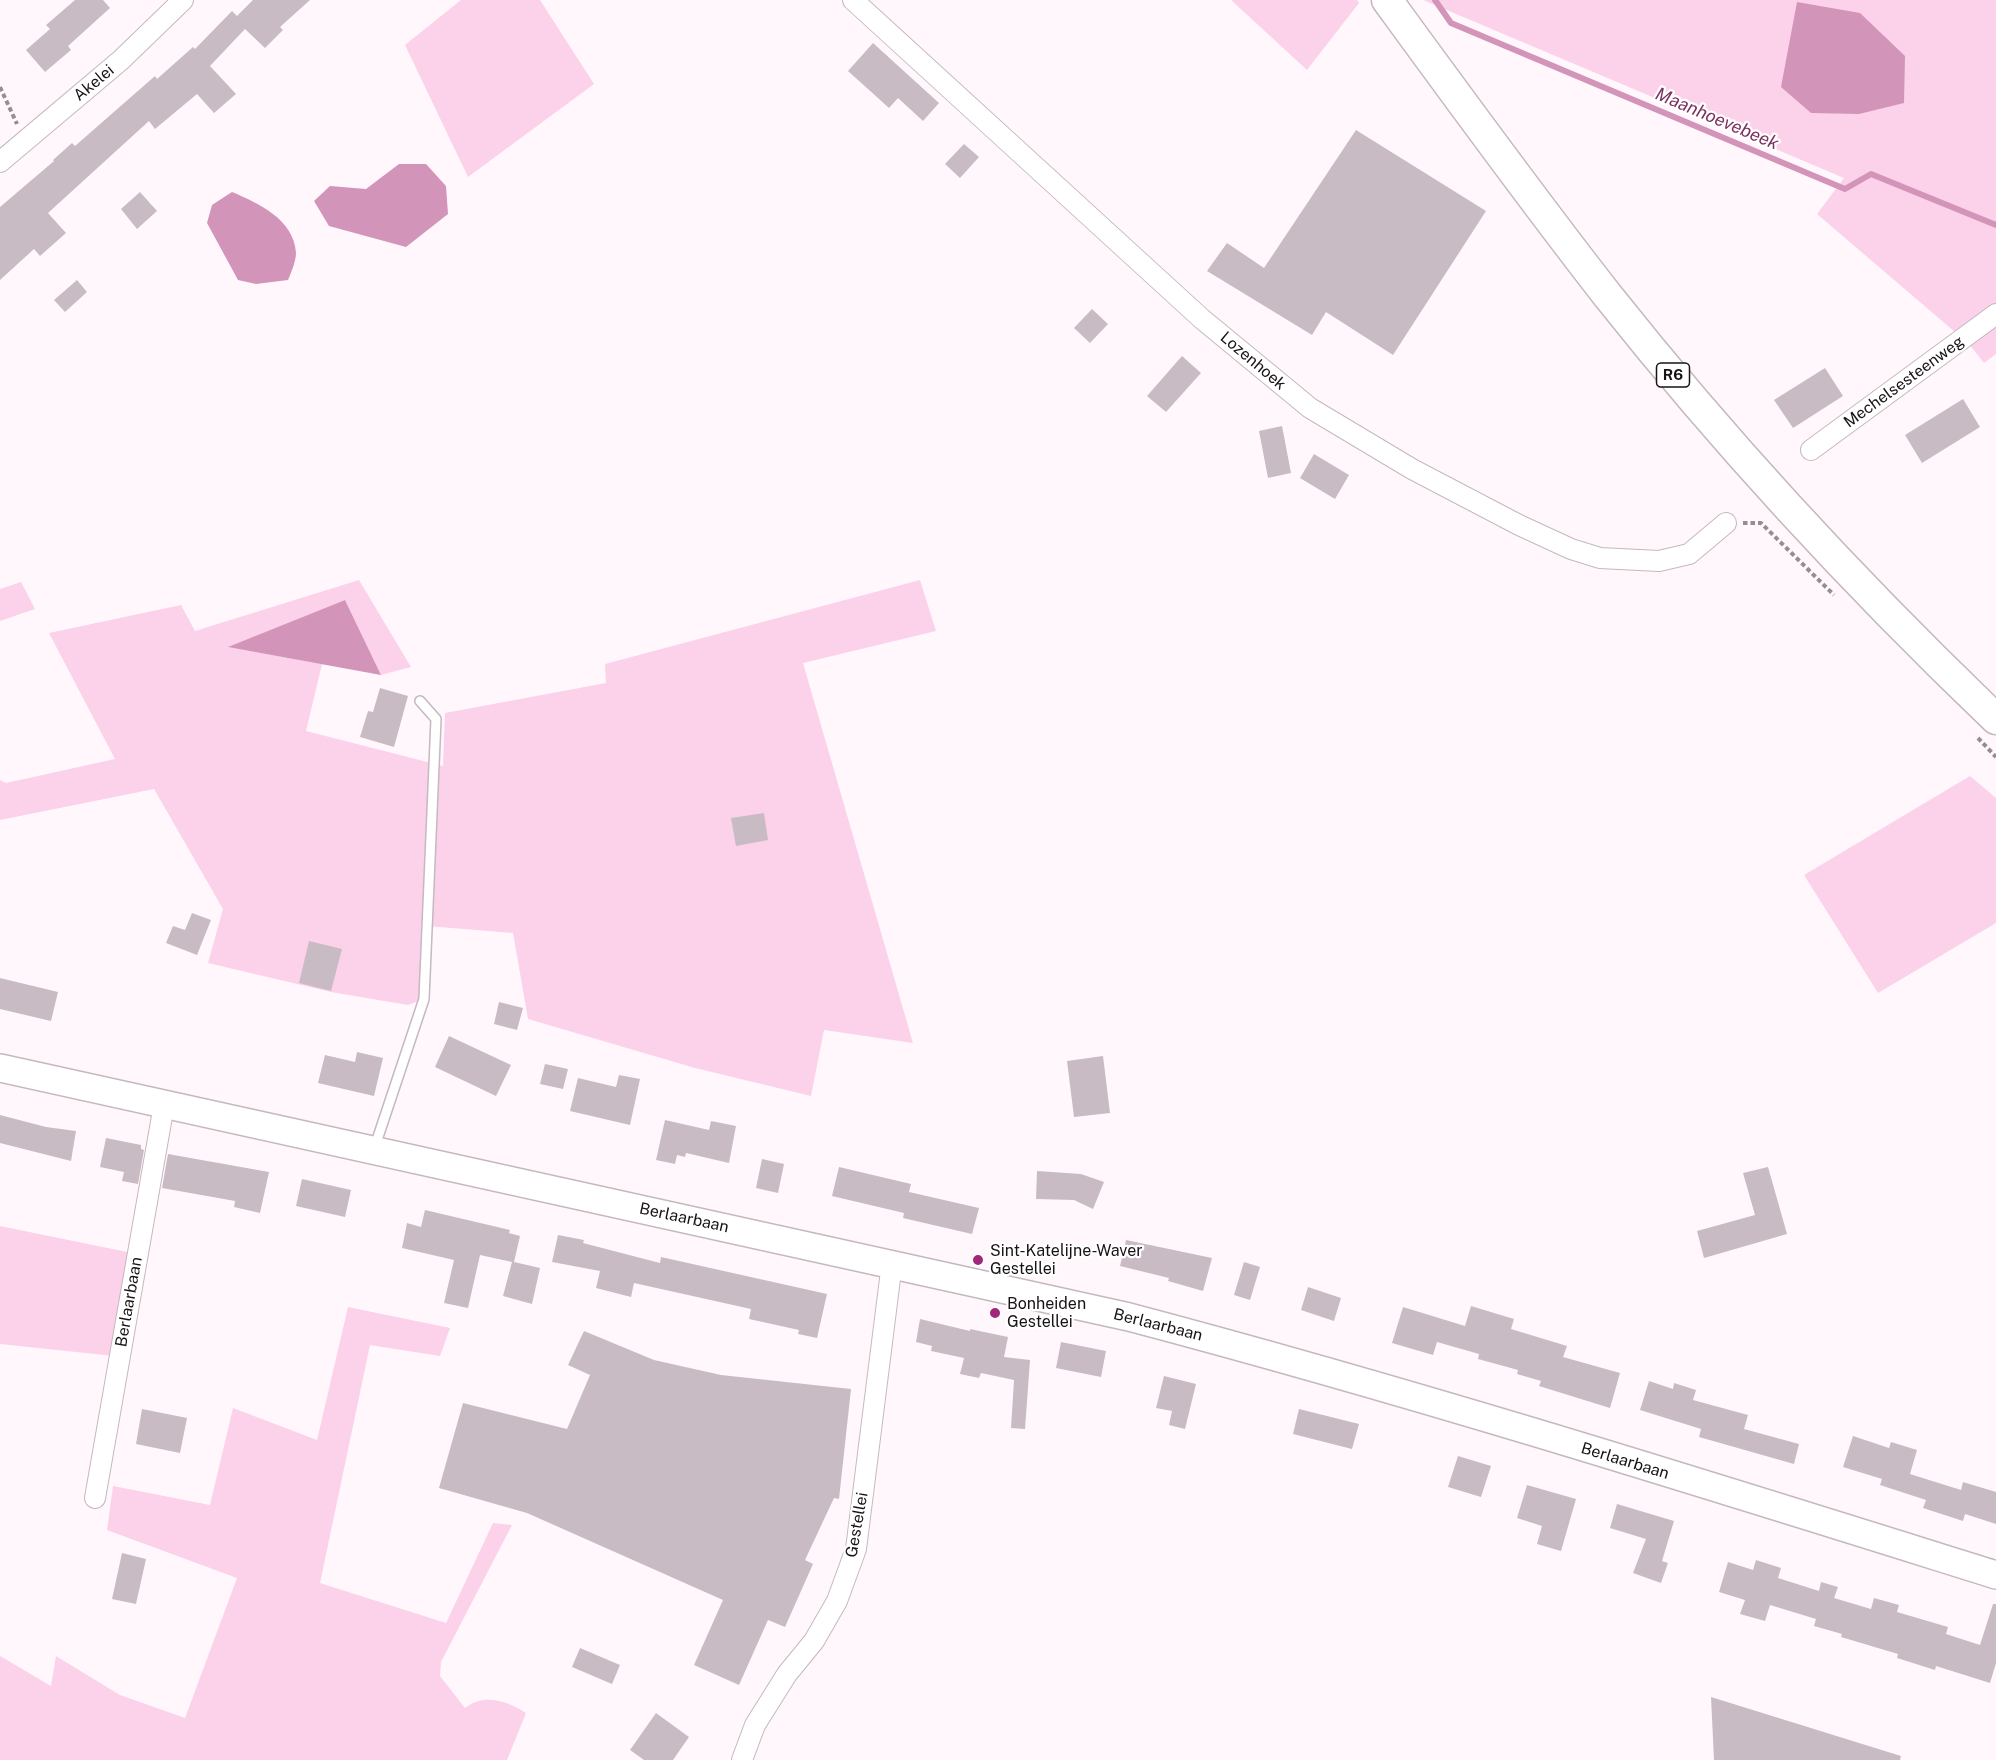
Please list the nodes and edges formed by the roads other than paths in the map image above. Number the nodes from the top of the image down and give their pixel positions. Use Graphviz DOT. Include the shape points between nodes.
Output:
graph roads {
  1 [pos="183,0"];
  2 [pos="853,0"];
  3 [pos="1387,0"];
  4 [pos="0,162"];
  5 [pos="1996,314"];
  6 [pos="1811,450"];
  7 [pos="1726,523"];
  8 [pos="420,701"];
  9 [pos="1983,724"];
  10 [pos="0,1068"];
  11 [pos="164,1105"];
  12 [pos="373,1151"];
  13 [pos="892,1263"];
  14 [pos="95,1498"];
  15 [pos="1996,1575"];
  16 [pos="742,1760"];
  1 -- 4 [label="street, Akelei" via="121,60"];
  2 -- 7 [label="street, Lozenhoek" via="1202,319 1320,414 1412,469 1519,525 1600,558 1659,561 1689,554"];
  3 -- 9 [label="main road, R6" via="1610,298 1704,412"];
  5 -- 6 [label="street, Mechelsesteenweg"];
  8 -- 12 [label="lane" via="436,719 424,999"];
  10 -- 11 [label="street, Berlaarbaan"];
  11 -- 12 [label="street, Berlaarbaan"];
  11 -- 14 [label="street, Berlaarbaan"];
  12 -- 13 [label="street, Berlaarbaan"];
  13 -- 15 [label="street, Berlaarbaan" via="1129,1317 1274,1356"];
  13 -- 16 [label="street, Gestellei" via="856,1549 837,1601 755,1725"];
}
